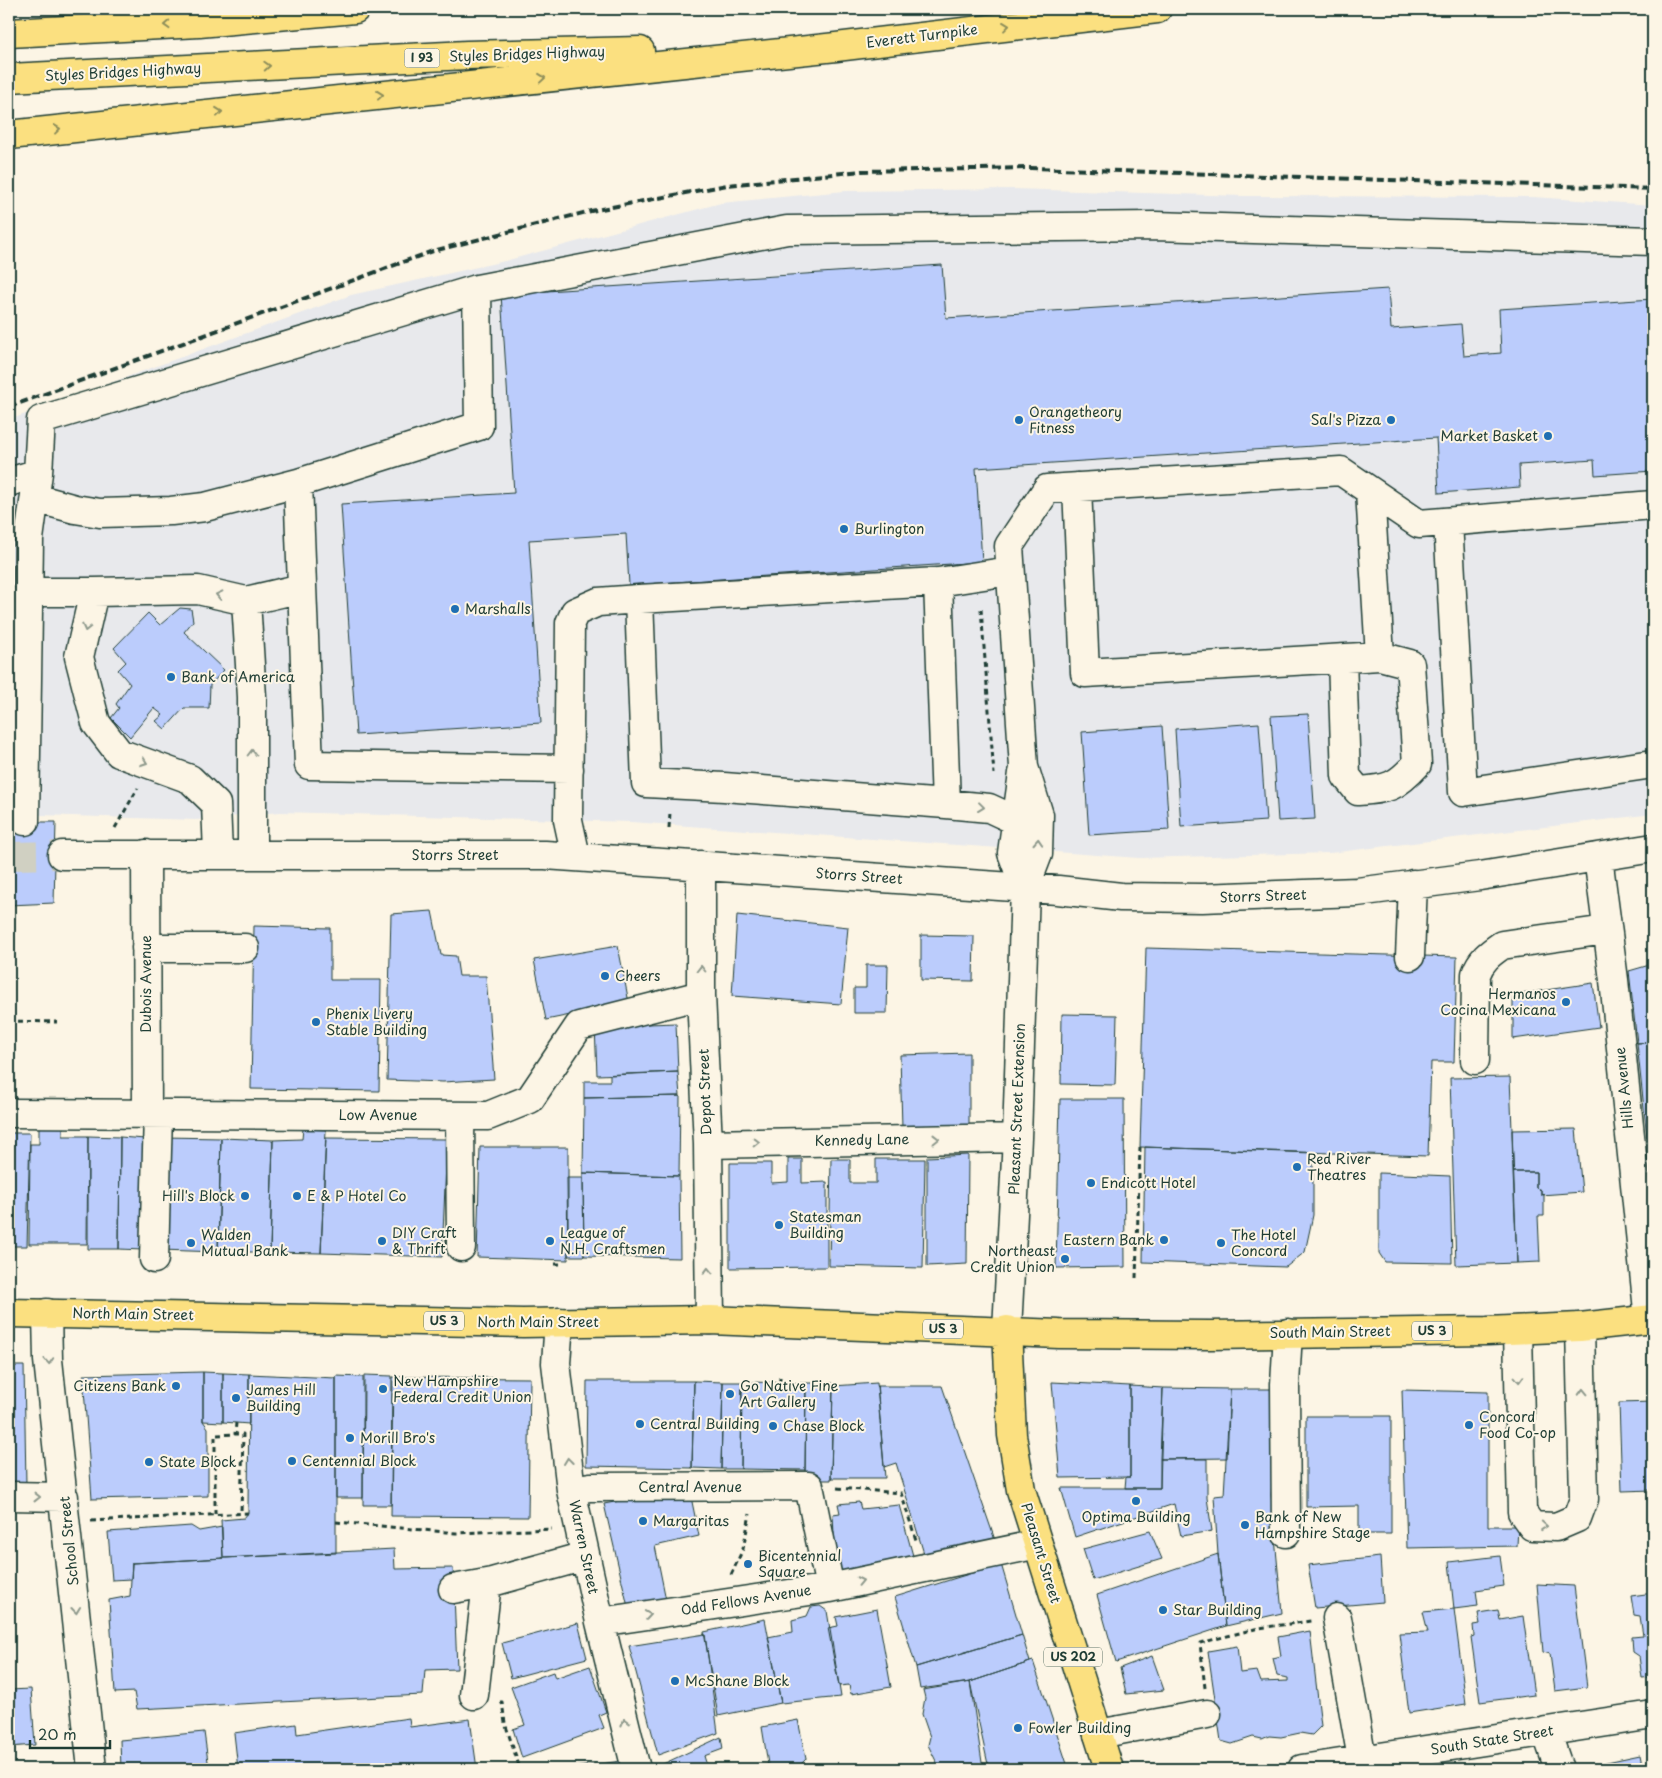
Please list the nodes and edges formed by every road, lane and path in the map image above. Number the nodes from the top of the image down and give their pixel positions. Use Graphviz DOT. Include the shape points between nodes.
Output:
graph roads {
  1 [pos="355,9"];
  2 [pos="1157,9"];
  3 [pos="9,33"];
  4 [pos="836,47"];
  5 [pos="9,78"];
  6 [pos="9,135"];
  7 [pos="1653,241"];
  8 [pos="477,289"];
  9 [pos="9,482"];
  10 [pos="298,484"];
  11 [pos="36,485"];
  12 [pos="1078,487"];
  13 [pos="1370,491"];
  14 [pos="1653,504"];
  15 [pos="1448,522"];
  16 [pos="1010,571"];
  17 [pos="938,582"];
  18 [pos="302,588"];
  19 [pos="28,592"];
  20 [pos="94,592"];
  21 [pos="640,599"];
  22 [pos="246,601"];
  23 [pos="982,609"];
  24 [pos="18,622"];
  25 [pos="1380,656"];
  26 [pos="1342,659"];
  27 [pos="17,660"];
  28 [pos="1653,764"];
  29 [pos="1024,767"];
  30 [pos="569,769"];
  31 [pos="142,780"];
  32 [pos="994,780"];
  33 [pos="252,786"];
  34 [pos="202,790"];
  35 [pos="946,804"];
  36 [pos="1015,820"];
  37 [pos="25,821"];
  38 [pos="114,828"];
  39 [pos="1653,848"];
  40 [pos="146,854"];
  41 [pos="218,854"];
  42 [pos="252,854"];
  43 [pos="62,855"];
  44 [pos="576,857"];
  45 [pos="1598,857"];
  46 [pos="701,865"];
  47 [pos="1413,884"];
  48 [pos="1025,888"];
  49 [pos="1606,930"];
  50 [pos="146,948"];
  51 [pos="245,948"];
  52 [pos="1410,956"];
  53 [pos="701,995"];
  54 [pos="9,1021"];
  55 [pos="58,1022"];
  56 [pos="1475,1060"];
  57 [pos="9,1113"];
  58 [pos="153,1114"];
  59 [pos="460,1116"];
  60 [pos="1017,1138"];
  61 [pos="708,1144"];
  62 [pos="1140,1147"];
  63 [pos="461,1247"];
  64 [pos="154,1259"];
  65 [pos="555,1264"];
  66 [pos="562,1264"];
  67 [pos="1136,1278"];
  68 [pos="9,1313"];
  69 [pos="48,1313"];
  70 [pos="1651,1319"];
  71 [pos="710,1320"];
  72 [pos="559,1322"];
  73 [pos="1580,1326"];
  74 [pos="1007,1330"];
  75 [pos="1518,1330"];
  76 [pos="1288,1332"];
  77 [pos="780,1375"];
  78 [pos="780,1382"];
  79 [pos="236,1423"];
  80 [pos="235,1434"];
  81 [pos="752,1486"];
  82 [pos="809,1486"];
  83 [pos="571,1490"];
  84 [pos="9,1496"];
  85 [pos="64,1496"];
  86 [pos="242,1513"];
  87 [pos="248,1513"];
  88 [pos="215,1514"];
  89 [pos="88,1521"];
  90 [pos="336,1522"];
  91 [pos="558,1529"];
  92 [pos="1286,1532"];
  93 [pos="1038,1544"];
  94 [pos="585,1556"];
  95 [pos="925,1568"];
  96 [pos="487,1583"];
  97 [pos="830,1588"];
  98 [pos="453,1589"];
  99 [pos="717,1605"];
  100 [pos="1337,1618"];
  101 [pos="600,1622"];
  102 [pos="474,1695"];
  103 [pos="1207,1714"];
  104 [pos="1653,1715"];
  105 [pos="1546,1732"];
  106 [pos="1098,1734"];
  107 [pos="1362,1759"];
  108 [pos="92,1769"];
  109 [pos="520,1769"];
  110 [pos="636,1769"];
  111 [pos="1109,1769"];
  112 [pos="1302,1769"];
  113 [pos="1558,1769"];
  1 -- 3 [label="main road, one-way" via="199,23"];
  4 -- 2 [label="main road, Everett Turnpike / I 93, one-way"];
  5 -- 4 [label="main road, Styles Bridges Highway / I 93, one-way" via="467,55"];
  6 -- 4 [label="main road, one-way"];
  7 -- 8 [label="street" via="1155,226 787,230"];
  8 -- 10 [label="street" via="479,426"];
  8 -- 11 [label="street" via="41,420"];
  9 -- 11 [label="street"];
  10 -- 11 [label="street" via="205,507 100,512 75,510"];
  10 -- 18 [label="street"];
  11 -- 19 [label="street" via="29,539"];
  12 -- 13 [label="street" via="1341,471"];
  12 -- 16 [label="street" via="1047,489 1009,546"];
  12 -- 26 [label="street" via="1085,672"];
  13 -- 15 [label="street" via="1419,524"];
  13 -- 25 [label="street"];
  14 -- 15 [label="street"];
  15 -- 28 [label="street" via="1462,792"];
  16 -- 17 [label="street"];
  16 -- 29 [label="street"];
  17 -- 21 [label="street"];
  17 -- 35 [label="street"];
  18 -- 22 [label="street"];
  18 -- 30 [label="street" via="309,765"];
  19 -- 20 [label="street"];
  19 -- 24 [label="street"];
  22 -- 20 [label="street, one-way" via="198,590"];
  20 -- 34 [label="street, one-way" via="79,657 96,723 118,753 190,779"];
  21 -- 30 [label="street" via="598,602 575,612 570,623"];
  21 -- 35 [label="street" via="646,783"];
  33 -- 22 [label="street, one-way" via="252,697"];
  23 -- 32 [label="path"];
  24 -- 27 [label="street"];
  25 -- 26 [label="street"];
  25 -- 26 [label="street" via="1410,664 1417,764 1405,778 1387,789 1358,791 1346,776"];
  27 -- 37 [label="street"];
  29 -- 36 [label="street"];
  48 -- 29 [label="street, one-way" via="1038,854 1039,815"];
  30 -- 44 [label="street" via="568,820"];
  31 -- 38 [label="path"];
  33 -- 34 [label="street"];
  33 -- 42 [label="street"];
  34 -- 41 [label="street" via="216,804"];
  35 -- 36 [label="street, one-way" via="989,808"];
  36 -- 48 [label="street" via="1012,853"];
  39 -- 45 [label="street, Storrs Street"];
  40 -- 41 [label="street, Storrs Street"];
  40 -- 43 [label="street, Storrs Street"];
  40 -- 50 [label="street, Dubois Avenue"];
  41 -- 42 [label="street, Storrs Street"];
  42 -- 44 [label="street, Storrs Street"];
  44 -- 46 [label="street, Storrs Street"];
  45 -- 47 [label="street, Storrs Street"];
  45 -- 49 [label="street, Hills Avenue"];
  46 -- 48 [label="street, Storrs Street"];
  53 -- 46 [label="street, Depot Street, one-way"];
  47 -- 48 [label="street, Storrs Street" via="1357,892 1202,898 1121,897"];
  47 -- 52 [label="street"];
  48 -- 60 [label="street, Pleasant Street Extension"];
  49 -- 56 [label="street" via="1502,945 1487,955 1476,974"];
  49 -- 70 [label="street, Hills Avenue"];
  50 -- 51 [label="street"];
  50 -- 58 [label="street, Dubois Avenue"];
  53 -- 59 [label="street, Low Avenue" via="579,1026 530,1099 488,1116"];
  53 -- 61 [label="street, Depot Street"];
  54 -- 55 [label="path"];
  57 -- 58 [label="street, Low Avenue"];
  58 -- 59 [label="street, Low Avenue"];
  58 -- 64 [label="street, Dubois Avenue"];
  59 -- 63 [label="street"];
  61 -- 60 [label="street, Kennedy Lane, one-way"];
  60 -- 74 [label="street, Pleasant Street Extension"];
  71 -- 61 [label="street, Depot Street, one-way"];
  62 -- 67 [label="path"];
  65 -- 66 [label="path"];
  68 -- 69 [label="main road, North Main Street / US 3"];
  69 -- 72 [label="main road, North Main Street / US 3"];
  69 -- 85 [label="street, School Street, one-way" via="48,1360"];
  70 -- 73 [label="main road, South Main Street / US 3"];
  71 -- 72 [label="main road, North Main Street / US 3"];
  71 -- 74 [label="main road, North Main Street / US 3"];
  83 -- 72 [label="street, Warren Street, one-way" via="556,1363"];
  73 -- 75 [label="main road, South Main Street / US 3"];
  75 -- 73 [label="street, one-way" via="1522,1512 1532,1526 1556,1527 1577,1518 1584,1499"];
  74 -- 76 [label="main road, South Main Street / US 3" via="1059,1334"];
  74 -- 93 [label="main road, Pleasant Street / US 202" via="1012,1435 1021,1490"];
  75 -- 76 [label="main road, South Main Street / US 3"];
  76 -- 92 [label="street"];
  77 -- 78 [label="path"];
  79 -- 80 [label="path"];
  80 -- 86 [label="path" via="243,1434"];
  80 -- 88 [label="path" via="216,1435"];
  81 -- 82 [label="street, Central Avenue"];
  81 -- 83 [label="street, Central Avenue" via="590,1487"];
  81 -- 99 [label="path" via="742,1549"];
  82 -- 95 [label="path" via="901,1493"];
  82 -- 97 [label="street"];
  83 -- 94 [label="street, Warren Street"];
  84 -- 85 [label="street, one-way"];
  85 -- 108 [label="street, School Street, one-way"];
  86 -- 87 [label="path"];
  86 -- 88 [label="path"];
  88 -- 89 [label="path"];
  90 -- 91 [label="path" via="456,1533"];
  93 -- 95 [label="street, Odd Fellows Avenue"];
  93 -- 106 [label="main road, Pleasant Street / US 202"];
  94 -- 96 [label="street"];
  94 -- 101 [label="street, Warren Street"];
  97 -- 95 [label="street, Odd Fellows Avenue, one-way"];
  96 -- 98 [label="street"];
  96 -- 102 [label="street"];
  97 -- 99 [label="street, Odd Fellows Avenue"];
  101 -- 99 [label="street, Odd Fellows Avenue, one-way"];
  100 -- 103 [label="path" via="1259,1628 1200,1643"];
  100 -- 107 [label="street"];
  110 -- 101 [label="street, Warren Street, one-way"];
  102 -- 109 [label="path" via="502,1702 505,1723"];
  103 -- 106 [label="street"];
  104 -- 105 [label="street, South State Street"];
  105 -- 107 [label="street, South State Street"];
  105 -- 113 [label="street"];
  106 -- 111 [label="main road, Pleasant Street / US 202"];
  107 -- 112 [label="street, South State Street"];
}
